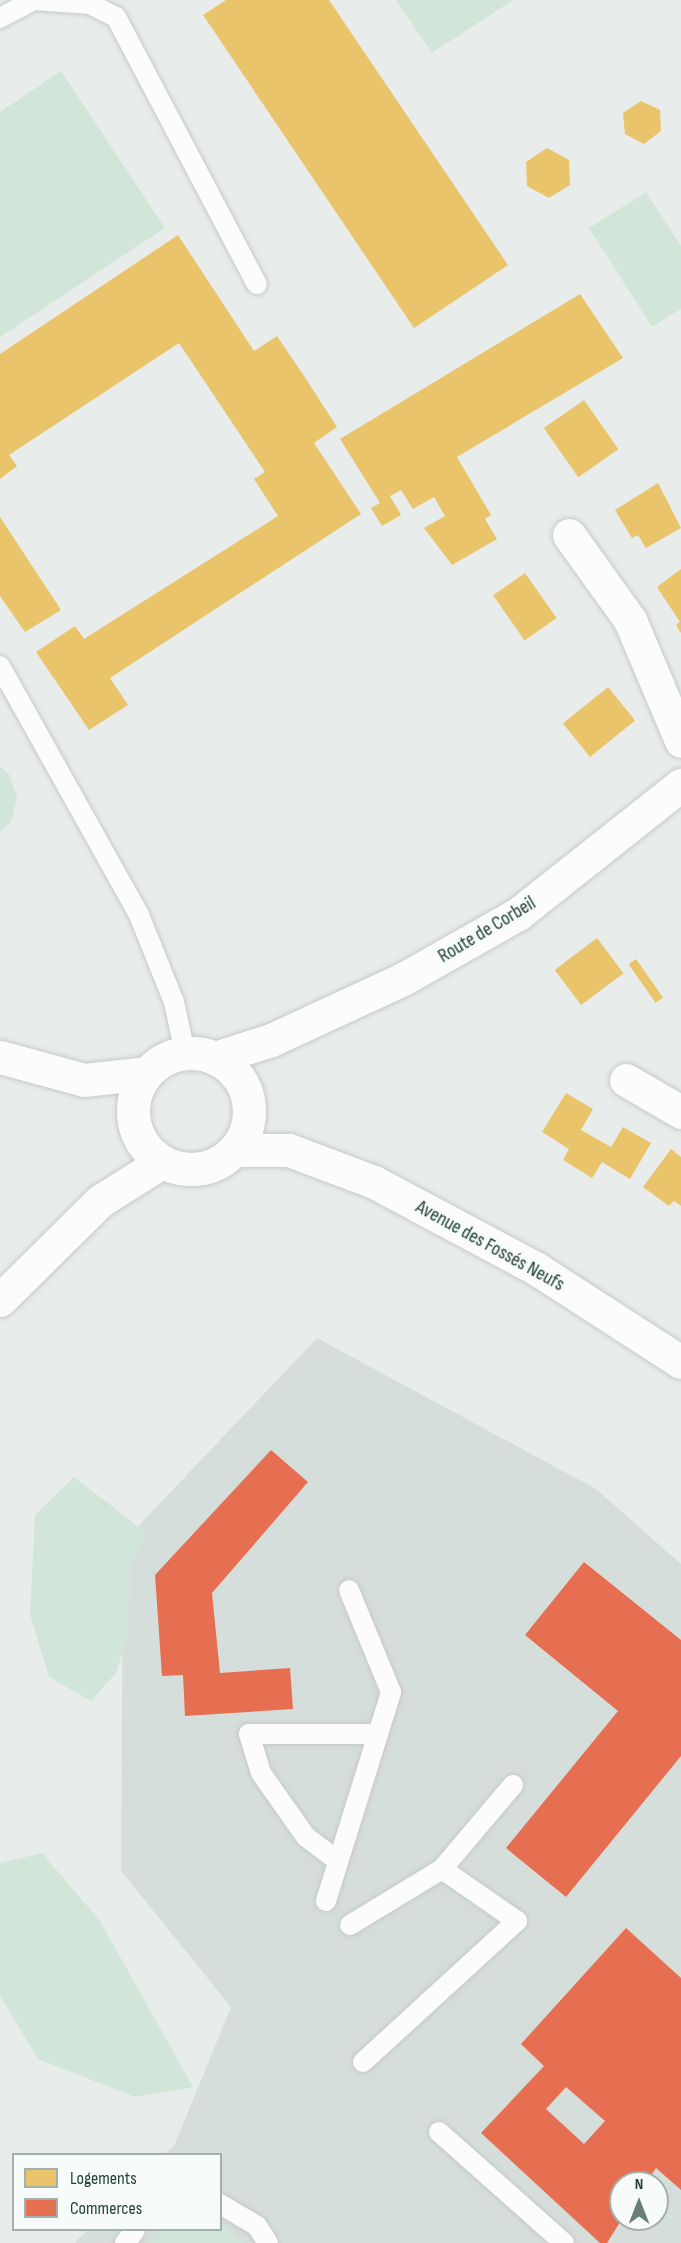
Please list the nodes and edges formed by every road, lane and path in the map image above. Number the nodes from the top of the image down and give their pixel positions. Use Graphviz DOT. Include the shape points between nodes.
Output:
graph roads {
  1 [pos="0,18"];
  2 [pos="257,284"];
  3 [pos="569,535"];
  4 [pos="0,666"];
  5 [pos="681,741"];
  6 [pos="681,785"];
  7 [pos="271,1040"];
  8 [pos="200,1056"];
  9 [pos="0,1057"];
  10 [pos="147,1073"];
  11 [pos="84,1080"];
  12 [pos="627,1080"];
  13 [pos="246,1097"];
  14 [pos="681,1112"];
  15 [pos="133,1120"];
  16 [pos="235,1150"];
  17 [pos="289,1150"];
  18 [pos="162,1162"];
  19 [pos="0,1300"];
  20 [pos="678,1353"];
  21 [pos="349,1590"];
  22 [pos="378,1734"];
  23 [pos="513,1785"];
  24 [pos="338,1861"];
  25 [pos="442,1869"];
  26 [pos="326,1901"];
  27 [pos="350,1925"];
  28 [pos="363,2062"];
  29 [pos="439,2132"];
  30 [pos="222,2205"];
  31 [pos="268,2243"];
  32 [pos="564,2243"];
  1 -- 2 [label="lane" via="34,0 90,4 116,17"];
  3 -- 5 [label="street" via="630,620"];
  4 -- 8 [label="lane" via="139,915"];
  6 -- 7 [label="street, Route de Corbeil" via="518,914 403,979"];
  7 -- 8 [label="street, Route de Corbeil"];
  7 -- 13 [label="street"];
  8 -- 10 [label="street"];
  8 -- 13 [label="street"];
  9 -- 11 [label="street"];
  10 -- 11 [label="street"];
  10 -- 15 [label="street" via="138,1087"];
  11 -- 15 [label="street"];
  12 -- 14 [label="street"];
  13 -- 16 [label="street"];
  13 -- 17 [label="street, Avenue des Fossés Neufs"];
  15 -- 18 [label="street" via="148,1151"];
  16 -- 17 [label="street, Avenue des Fossés Neufs"];
  16 -- 18 [label="street" via="208,1167"];
  17 -- 20 [label="street, Avenue des Fossés Neufs" via="374,1182 537,1269"];
  18 -- 19 [label="street" via="100,1201"];
  21 -- 22 [label="lane" via="392,1692"];
  22 -- 24 [label="lane"];
  22 -- 24 [label="lane" via="249,1734 261,1773 306,1837"];
  23 -- 25 [label="lane"];
  24 -- 26 [label="lane"];
  25 -- 27 [label="lane"];
  25 -- 28 [label="lane" via="517,1921"];
  29 -- 32 [label="lane"];
  30 -- 31 [label="lane" via="250,2221"];
}
